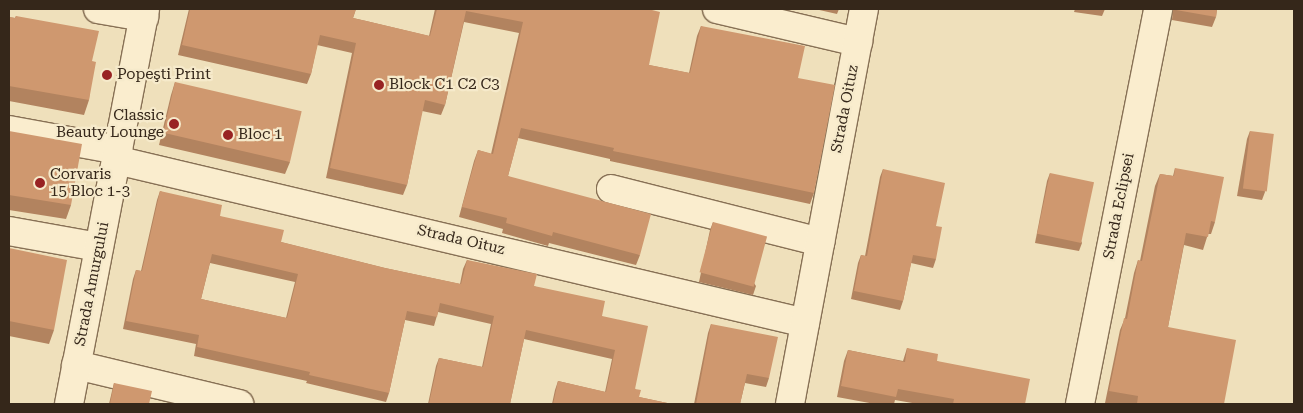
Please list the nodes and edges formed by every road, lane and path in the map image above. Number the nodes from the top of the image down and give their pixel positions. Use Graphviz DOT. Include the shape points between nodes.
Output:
graph roads {
  1 [pos="98,9"];
  2 [pos="717,9"];
  3 [pos="864,9"];
  4 [pos="1158,9"];
  5 [pos="145,13"];
  6 [pos="858,42"];
  7 [pos="9,130"];
  8 [pos="117,155"];
  9 [pos="611,189"];
  10 [pos="9,231"];
  11 [pos="820,242"];
  12 [pos="99,247"];
  13 [pos="805,323"];
  14 [pos="76,365"];
  15 [pos="69,404"];
  16 [pos="239,404"];
  17 [pos="790,404"];
  18 [pos="1080,404"];
  1 -- 5 [label="street, Strada Amurgului"];
  2 -- 6 [label="street"];
  3 -- 6 [label="street, Strada Oituz"];
  4 -- 18 [label="street, Strada Eclipsei"];
  5 -- 8 [label="street, Strada Amurgului"];
  6 -- 11 [label="street, Strada Oituz"];
  7 -- 8 [label="street, Strada Oituz"];
  8 -- 12 [label="street, Strada Amurgului"];
  8 -- 13 [label="street, Strada Oituz"];
  9 -- 11 [label="street"];
  10 -- 12 [label="street"];
  11 -- 13 [label="street, Strada Oituz"];
  12 -- 14 [label="street, Strada Amurgului"];
  13 -- 17 [label="street, Strada Oituz"];
  14 -- 15 [label="street, Strada Amurgului"];
  14 -- 16 [label="street"];
}
